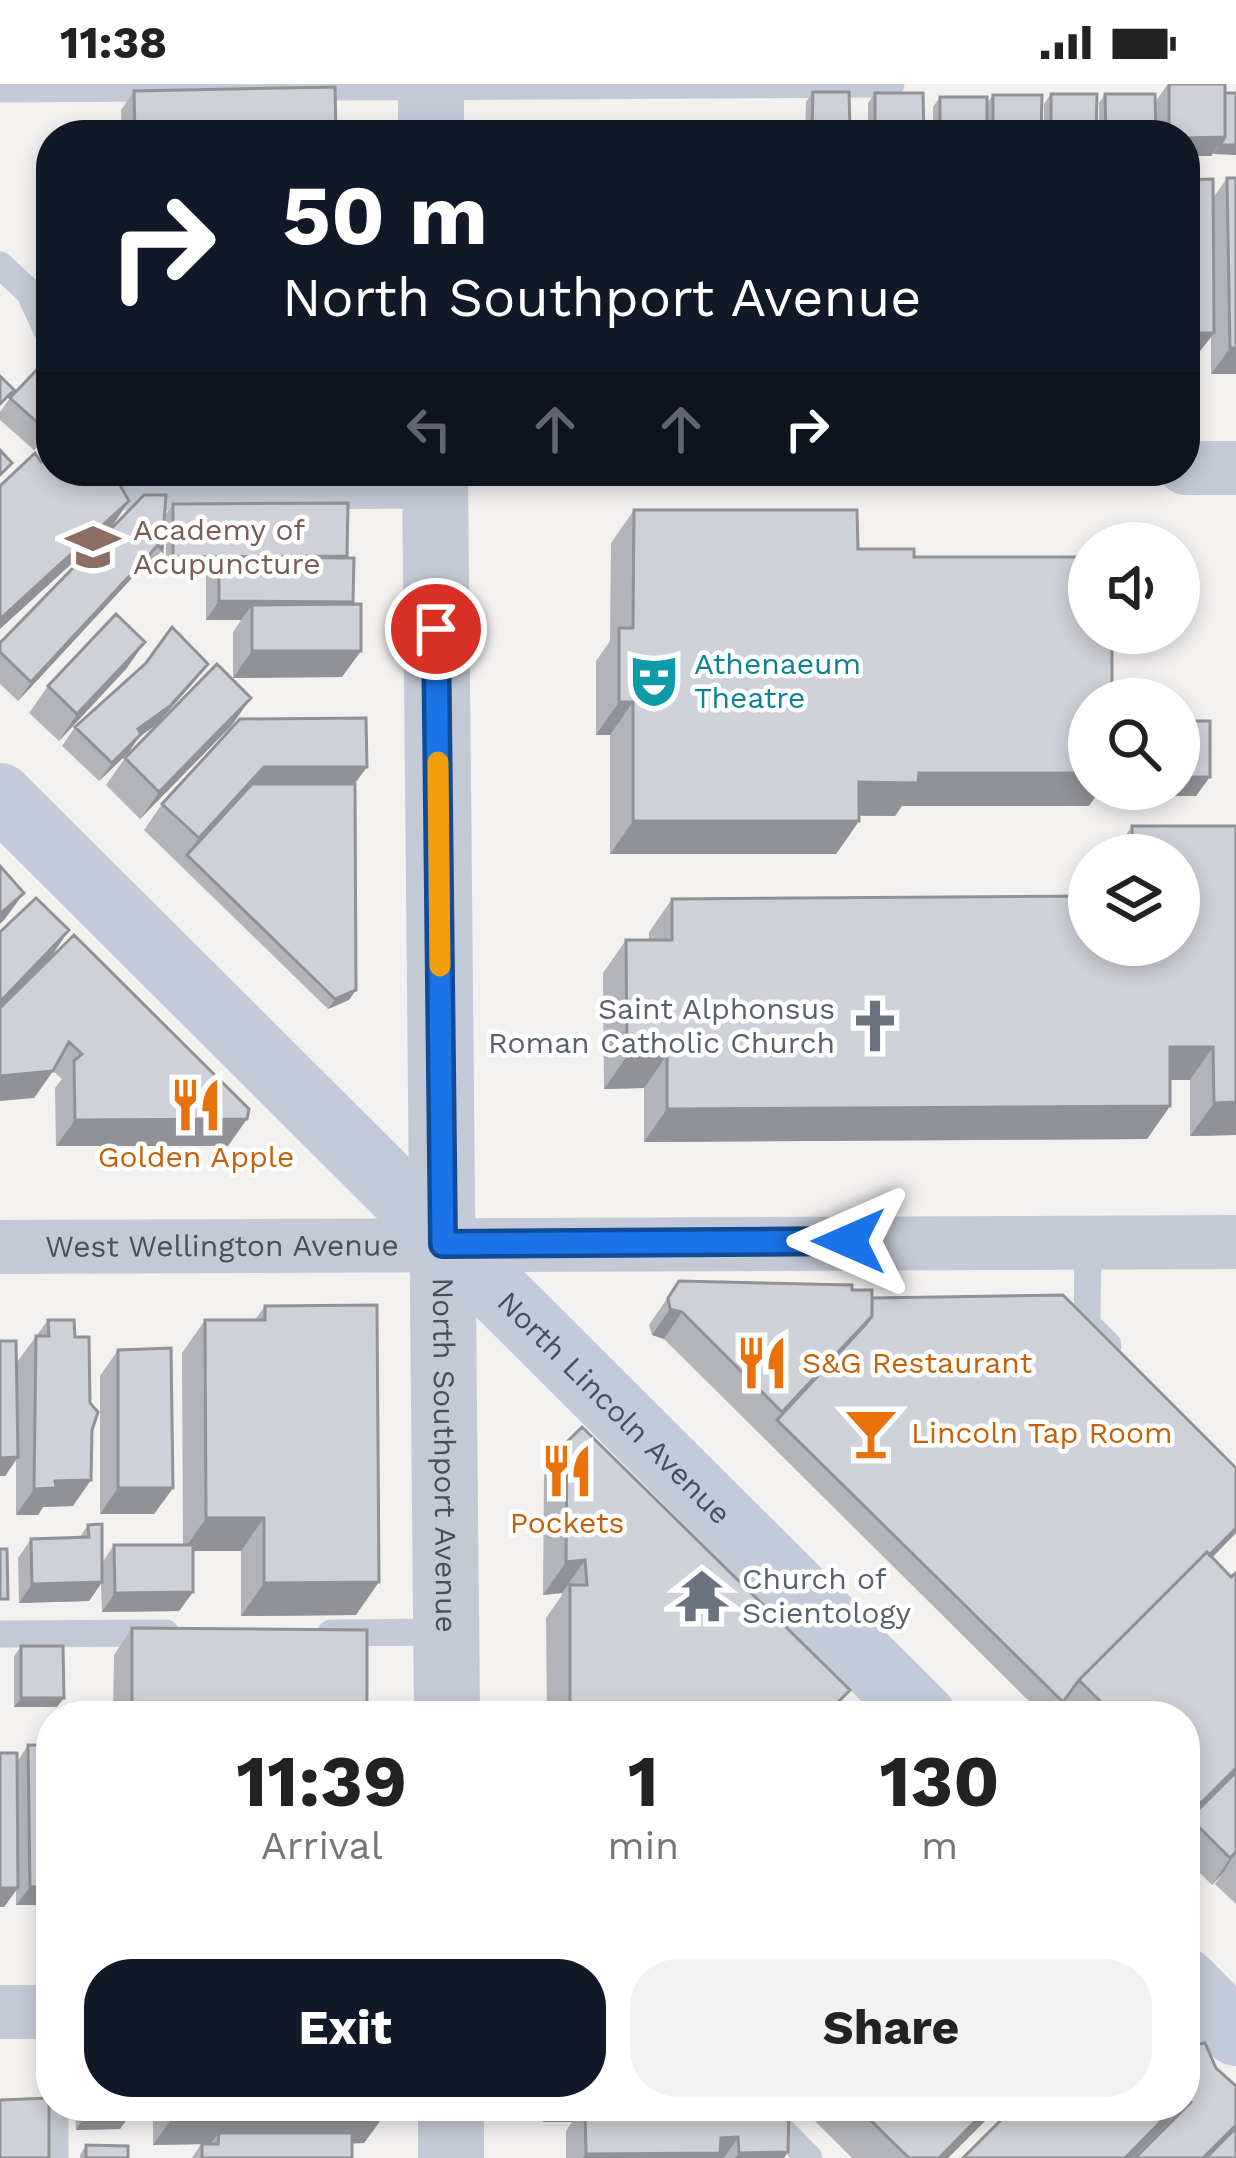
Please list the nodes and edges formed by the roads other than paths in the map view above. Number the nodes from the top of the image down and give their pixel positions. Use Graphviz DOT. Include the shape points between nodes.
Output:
graph roads {
  1 [pos="891,84"];
  2 [pos="0,89"];
  3 [pos="431,102"];
  4 [pos="0,265"];
  5 [pos="36,307"];
  6 [pos="1200,468"];
  7 [pos="1236,468"];
  8 [pos="120,486"];
  9 [pos="369,486"];
  10 [pos="435,486"];
  11 [pos="0,796"];
  12 [pos="1088,1242"];
  13 [pos="1236,1242"];
  14 [pos="443,1244"];
  15 [pos="0,1247"];
  16 [pos="1136,1372"];
  17 [pos="446,1632"];
  18 [pos="187,1633"];
  19 [pos="303,1633"];
  20 [pos="0,1634"];
  21 [pos="447,1701"];
  22 [pos="908,1701"];
  23 [pos="1200,1996"];
  24 [pos="0,2012"];
  25 [pos="36,2012"];
  26 [pos="1236,2032"];
  27 [pos="55,2121"];
  28 [pos="451,2121"];
  29 [pos="773,2121"];
  30 [pos="55,2158"];
  31 [pos="451,2158"];
  32 [pos="809,2158"];
  1 -- 3 [label="lane"];
  2 -- 3 [label="lane"];
  4 -- 5 [label="lane"];
  6 -- 7 [label="street"];
  8 -- 9 [label="lane" via="125,497"];
  10 -- 14 [label="street, North Southport Avenue"];
  11 -- 14 [label="main road, North Lincoln Avenue"];
  12 -- 13 [label="street, West Wellington Avenue"];
  12 -- 14 [label="street, West Wellington Avenue"];
  12 -- 16 [label="lane" via="1087,1324"];
  14 -- 15 [label="street, West Wellington Avenue"];
  14 -- 17 [label="street, North Southport Avenue"];
  14 -- 22 [label="main road, North Lincoln Avenue" via="606,1395"];
  17 -- 19 [label="lane"];
  17 -- 21 [label="street, North Southport Avenue"];
  18 -- 20 [label="lane"];
  23 -- 26 [label="main road"];
  24 -- 25 [label="street"];
  27 -- 30 [label="lane"];
  28 -- 31 [label="street"];
  29 -- 32 [label="lane"];
}
